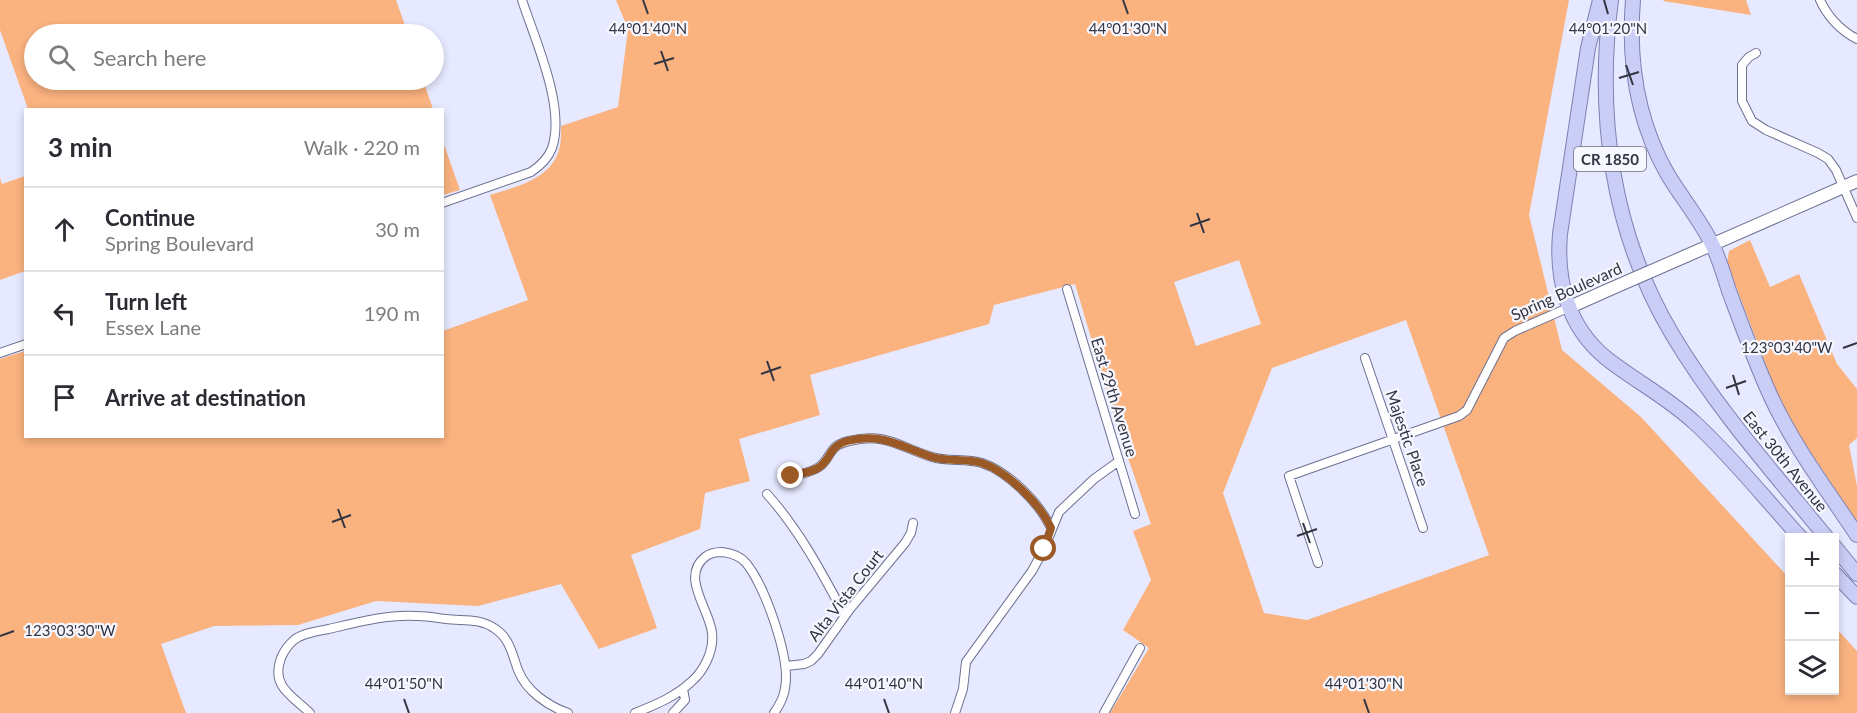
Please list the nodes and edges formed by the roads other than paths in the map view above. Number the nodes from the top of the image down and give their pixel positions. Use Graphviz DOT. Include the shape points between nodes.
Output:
graph roads {
  1 [pos="522,0"];
  2 [pos="1600,0"];
  3 [pos="1611,0"];
  4 [pos="1633,0"];
  5 [pos="1820,0"];
  6 [pos="1857,39"];
  7 [pos="1756,53"];
  8 [pos="1857,181"];
  9 [pos="1844,187"];
  10 [pos="444,201"];
  11 [pos="1857,218"];
  12 [pos="1713,245"];
  13 [pos="1067,289"];
  14 [pos="1570,307"];
  15 [pos="24,345"];
  16 [pos="0,353"];
  17 [pos="1365,358"];
  18 [pos="1393,440"];
  19 [pos="1119,461"];
  20 [pos="785,479"];
  21 [pos="767,494"];
  22 [pos="1135,514"];
  23 [pos="913,524"];
  24 [pos="1051,528"];
  25 [pos="1423,528"];
  26 [pos="1797,533"];
  27 [pos="1824,533"];
  28 [pos="1857,535"];
  29 [pos="1839,552"];
  30 [pos="1318,563"];
  31 [pos="1857,574"];
  32 [pos="1839,578"];
  33 [pos="1857,597"];
  34 [pos="845,616"];
  35 [pos="1140,648"];
  36 [pos="786,666"];
  37 [pos="683,689"];
  38 [pos="310,713"];
  39 [pos="568,713"];
  40 [pos="635,713"];
  41 [pos="673,713"];
  42 [pos="774,713"];
  43 [pos="954,713"];
  44 [pos="1104,713"];
  1 -- 10 [label="street" via="552,90 555,129 551,150 531,172"];
  2 -- 14 [label="main road" via="1588,48 1560,234 1559,275"];
  3 -- 27 [label="main road, East 30th Avenue / CR 1850" via="1606,70 1609,152 1616,193 1636,261 1677,342 1716,400"];
  4 -- 12 [label="main road" via="1634,73 1645,124 1668,175"];
  5 -- 6 [label="street" via="1832,19"];
  7 -- 9 [label="street" via="1742,65 1742,100 1752,120 1828,159"];
  8 -- 9 [label="street, Spring Boulevard"];
  9 -- 11 [label="street"];
  9 -- 12 [label="street, Spring Boulevard"];
  12 -- 14 [label="street, Spring Boulevard, bridge"];
  12 -- 28 [label="main road" via="1752,352 1781,417"];
  13 -- 19 [label="street, East 29th Avenue"];
  14 -- 18 [label="street, Spring Boulevard" via="1504,338 1467,410"];
  14 -- 26 [label="main road" via="1588,339 1606,357 1695,423"];
  15 -- 16 [label="street"];
  17 -- 18 [label="street, Majestic Place"];
  18 -- 25 [label="street, Majestic Place"];
  18 -- 30 [label="street, Spring Boulevard" via="1289,476"];
  19 -- 22 [label="street, East 29th Avenue"];
  19 -- 24 [label="street" via="1073,497"];
  20 -- 24 [label="street" via="819,468 831,450 848,441 887,439 935,458 989,467 1032,499"];
  21 -- 34 [label="street" via="805,544"];
  23 -- 34 [label="street, Alta Vista Court" via="905,543"];
  24 -- 43 [label="street" via="1032,571 966,662 963,689"];
  29 -- 31 [label="main road"];
  32 -- 33 [label="main road"];
  34 -- 36 [label="street, Alta Vista Court" via="811,661"];
  35 -- 44 [label="street"];
  36 -- 37 [label="street" via="774,621 746,563 729,553 708,554 696,575 697,591 712,632 710,654 699,674"];
  36 -- 42 [label="street" via="786,687"];
  37 -- 40 [label="street"];
  37 -- 41 [label="street" via="685,700"];
  38 -- 39 [label="street" via="286,693 279,678 280,661 295,639 366,620 417,616 486,622 507,640 527,686 542,700"];
}
